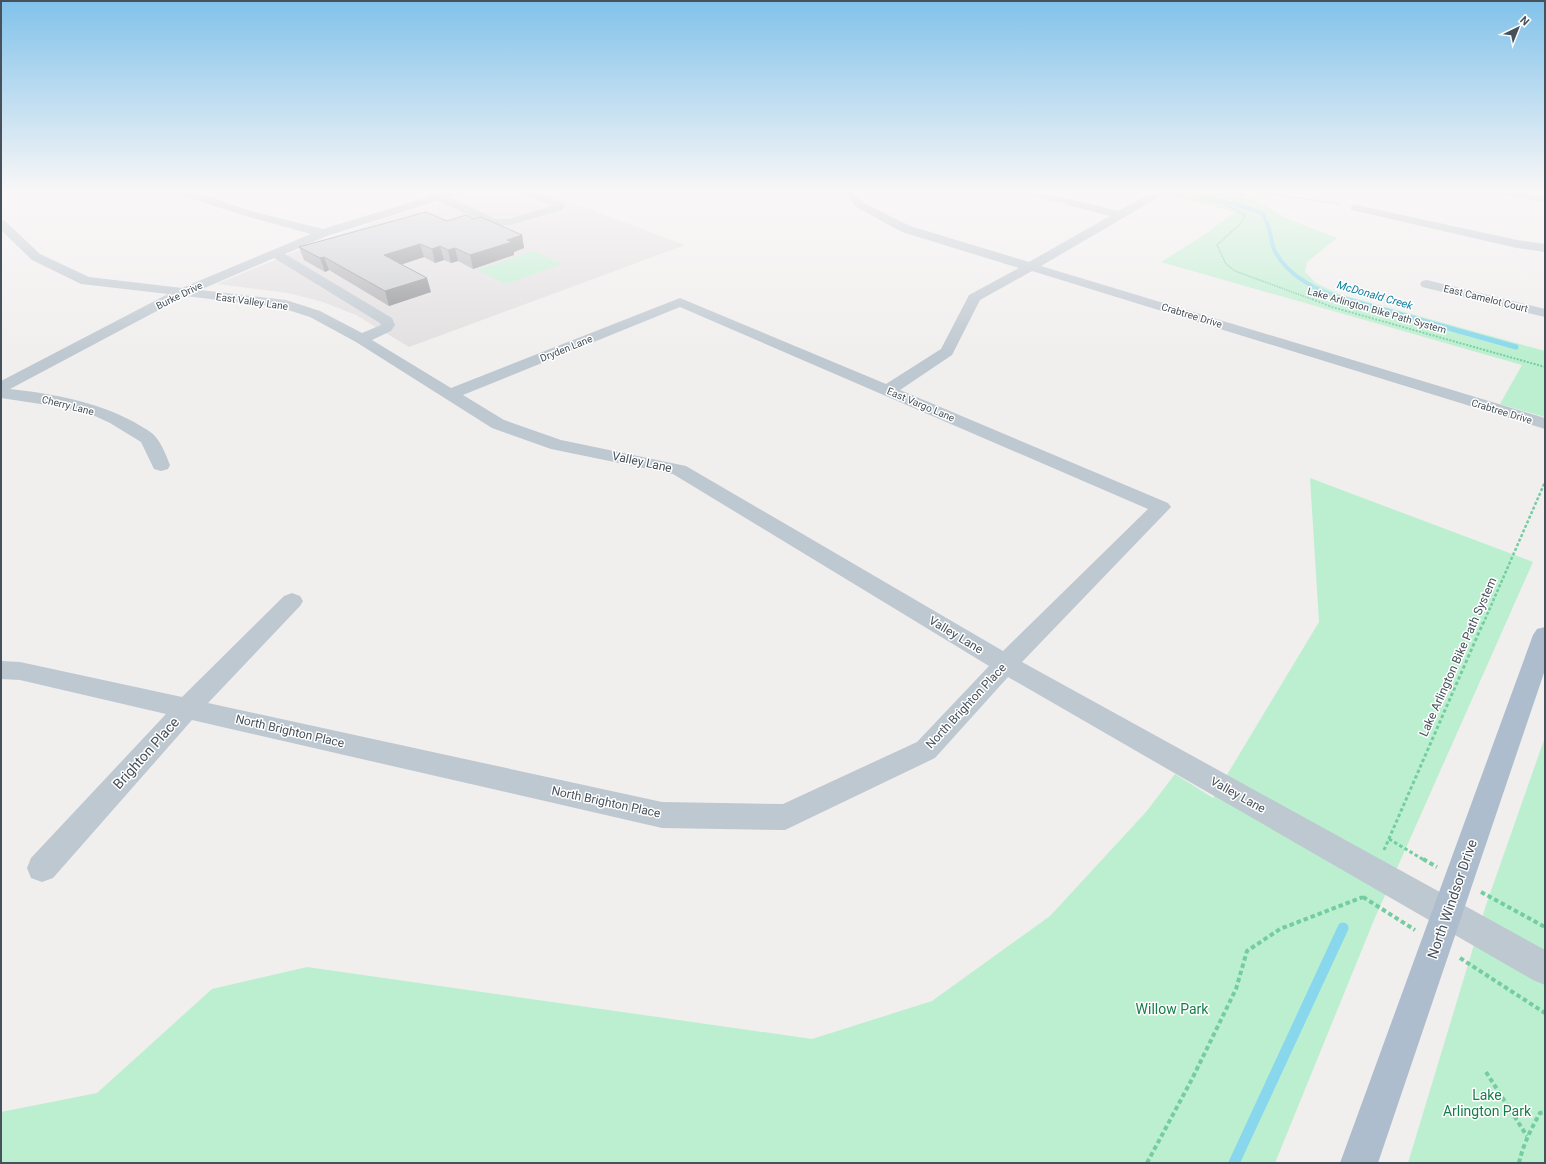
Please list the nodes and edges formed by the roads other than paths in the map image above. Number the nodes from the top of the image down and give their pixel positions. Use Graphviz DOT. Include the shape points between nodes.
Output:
graph roads {
  1 [pos="23,245"];
  2 [pos="293,245"];
  3 [pos="962,245"];
  4 [pos="1067,245"];
  5 [pos="1526,245"];
  6 [pos="1545,248"];
  7 [pos="275,253"];
  8 [pos="1032,266"];
  9 [pos="1427,284"];
  10 [pos="183,292"];
  11 [pos="680,302"];
  12 [pos="1545,313"];
  13 [pos="361,339"];
  14 [pos="1,387"];
  15 [pos="888,390"];
  16 [pos="1,393"];
  17 [pos="451,394"];
  18 [pos="1545,424"];
  19 [pos="161,465"];
  20 [pos="1161,506"];
  21 [pos="292,601"];
  22 [pos="1545,635"];
  23 [pos="1005,664"];
  24 [pos="1,670"];
  25 [pos="187,708"];
  26 [pos="42,868"];
  27 [pos="1448,912"];
  28 [pos="1545,968"];
  29 [pos="1359,1163"];
  1 -- 10 [label="street, East Valley Lane" via="36,258 86,281"];
  2 -- 7 [label="street, Burke Drive"];
  3 -- 8 [label="street, Crabtree Drive"];
  4 -- 8 [label="street"];
  5 -- 6 [label="street"];
  7 -- 10 [label="street, Burke Drive"];
  7 -- 13 [label="street" via="387,321 386,328"];
  8 -- 15 [label="street" via="974,298 947,352"];
  8 -- 18 [label="street, Crabtree Drive"];
  9 -- 12 [label="street, East Camelot Court"];
  10 -- 13 [label="street, East Valley Lane" via="281,303 315,314"];
  10 -- 14 [label="street, Burke Drive"];
  11 -- 15 [label="street, East Vargo Lane"];
  11 -- 17 [label="street, Dryden Lane"];
  13 -- 17 [label="street, East Valley Lane"];
  15 -- 20 [label="street, East Vargo Lane"];
  16 -- 19 [label="street, Cherry Lane" via="60,401 106,415 146,437"];
  17 -- 23 [label="street, Valley Lane" via="498,424 557,445 678,470"];
  20 -- 23 [label="street, North Brighton Place"];
  21 -- 25 [label="street"];
  22 -- 27 [label="main road, North Windsor Drive"];
  23 -- 25 [label="street, North Brighton Place" via="926,750 785,817 662,815"];
  23 -- 27 [label="street, Valley Lane"];
  24 -- 25 [label="street, Brighton Place" via="20,671"];
  25 -- 26 [label="street, Brighton Place"];
  27 -- 28 [label="street, Valley Lane"];
  27 -- 29 [label="main road, North Windsor Drive"];
}
